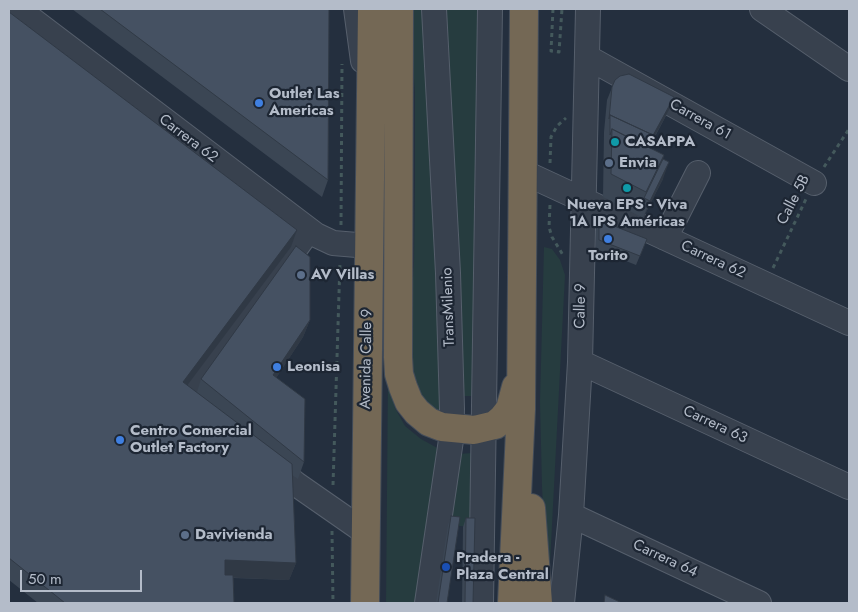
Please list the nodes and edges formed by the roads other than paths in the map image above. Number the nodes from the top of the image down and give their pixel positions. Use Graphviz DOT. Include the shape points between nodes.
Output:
graph roads {
  1 [pos="356,9"];
  2 [pos="372,9"];
  3 [pos="399,9"];
  4 [pos="434,9"];
  5 [pos="490,9"];
  6 [pos="524,9"];
  7 [pos="588,9"];
  8 [pos="762,9"];
  9 [pos="31,13"];
  10 [pos="587,57"];
  11 [pos="849,69"];
  12 [pos="371,114"];
  13 [pos="523,172"];
  14 [pos="698,173"];
  15 [pos="814,183"];
  16 [pos="584,200"];
  17 [pos="309,230"];
  18 [pos="665,238"];
  19 [pos="369,246"];
  20 [pos="849,324"];
  21 [pos="522,346"];
  22 [pos="580,362"];
  23 [pos="521,409"];
  24 [pos="218,422"];
  25 [pos="452,429"];
  26 [pos="484,429"];
  27 [pos="249,447"];
  28 [pos="849,487"];
  29 [pos="571,515"];
  30 [pos="366,532"];
  31 [pos="365,603"];
  32 [pos="427,603"];
  33 [pos="481,603"];
  34 [pos="512,603"];
  35 [pos="538,603"];
  36 [pos="562,603"];
  37 [pos="759,603"];
  1 -- 12 [label="street, Avenida Calle 9"];
  2 -- 12 [label="highway, Avenida Calle 9"];
  3 -- 25 [label="highway" via="399,374 409,402 417,412 429,422"];
  4 -- 25 [label="street, TransMilenio" via="448,274"];
  5 -- 26 [label="street"];
  6 -- 13 [label="highway"];
  7 -- 10 [label="street, Calle 9"];
  8 -- 11 [label="street"];
  9 -- 17 [label="street, Carrera 62" via="165,134"];
  10 -- 15 [label="street, Carrera 61"];
  10 -- 16 [label="street, Calle 9"];
  12 -- 19 [label="highway, Avenida Calle 9"];
  13 -- 16 [label="street, Carrera 62"];
  13 -- 21 [label="highway"];
  14 -- 18 [label="street"];
  16 -- 18 [label="street, Carrera 62"];
  16 -- 22 [label="street, Calle 9"];
  17 -- 19 [label="street, Carrera 62" via="333,243"];
  17 -- 24 [label="street" via="187,397"];
  18 -- 20 [label="street, Carrera 62"];
  19 -- 30 [label="highway, Avenida Calle 9"];
  21 -- 23 [label="highway"];
  21 -- 26 [label="highway" via="510,409 495,425"];
  22 -- 28 [label="street, Carrera 63"];
  22 -- 29 [label="street, Calle 9"];
  23 -- 34 [label="highway"];
  23 -- 35 [label="highway"];
  25 -- 26 [label="highway"];
  25 -- 32 [label="street, TransMilenio"];
  26 -- 33 [label="street"];
  27 -- 30 [label="street"];
  29 -- 36 [label="street, Calle 9"];
  29 -- 37 [label="street, Carrera 64"];
  30 -- 31 [label="highway, Avenida Calle 9"];
}
